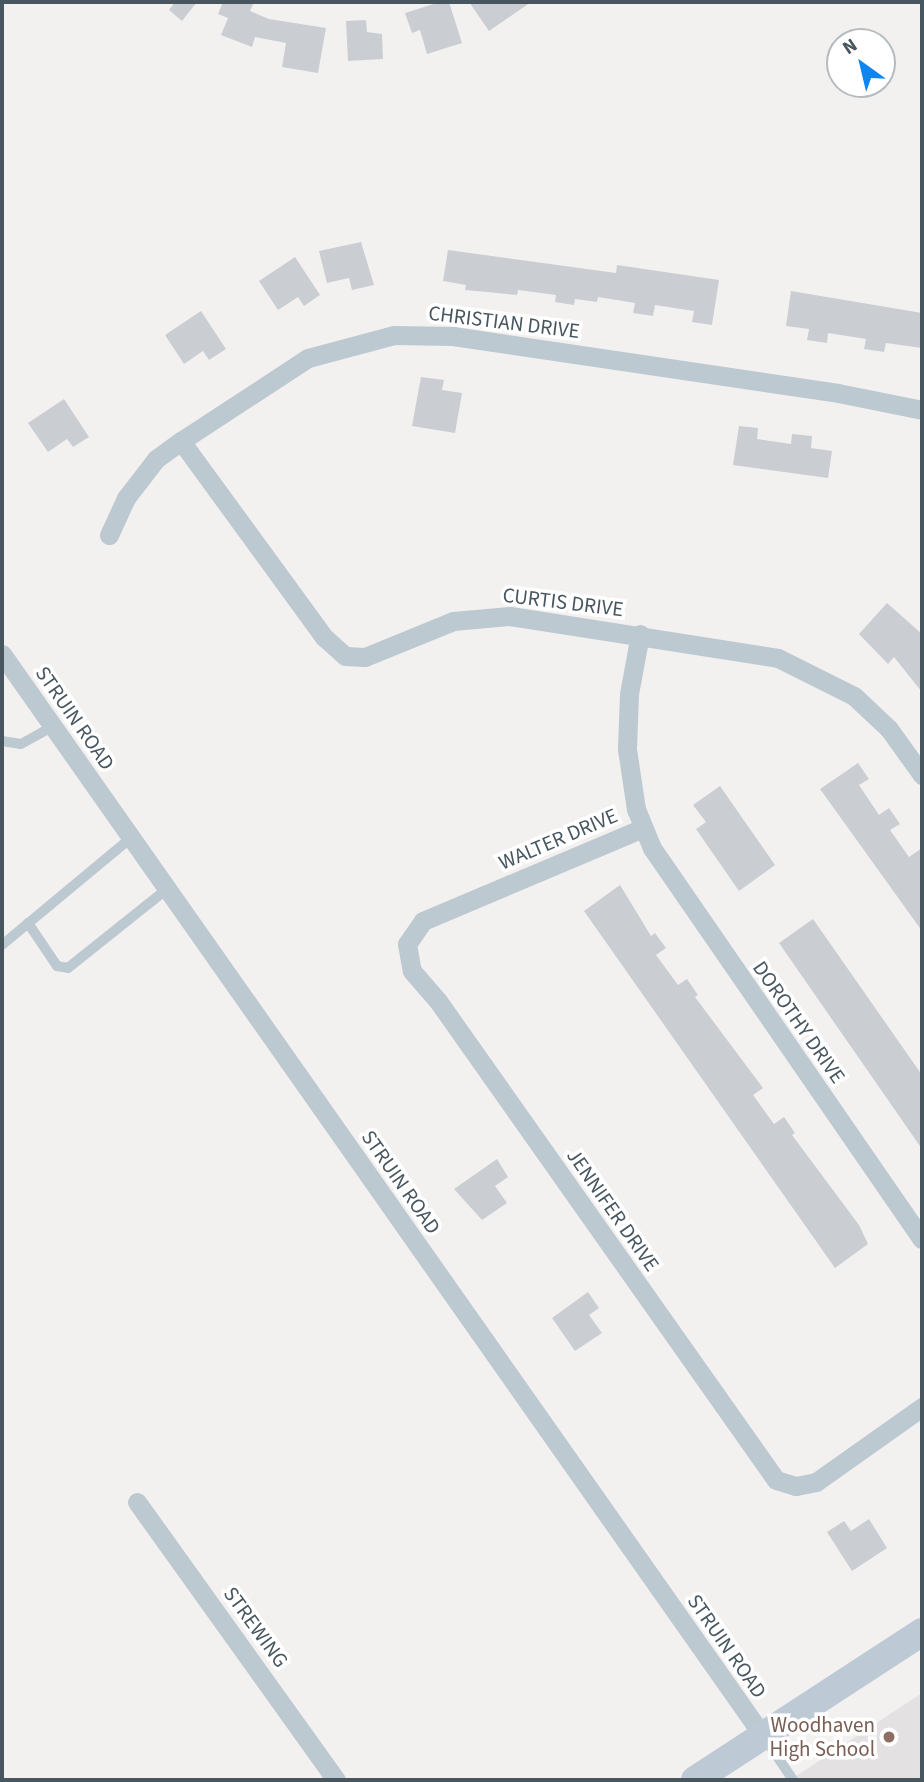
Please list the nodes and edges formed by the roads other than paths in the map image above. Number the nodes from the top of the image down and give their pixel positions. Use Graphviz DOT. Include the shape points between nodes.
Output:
graph roads {
  1 [pos="922,410"];
  2 [pos="181,441"];
  3 [pos="109,535"];
  4 [pos="640,634"];
  5 [pos="2,654"];
  6 [pos="53,726"];
  7 [pos="2,741"];
  8 [pos="922,775"];
  9 [pos="643,828"];
  10 [pos="131,838"];
  11 [pos="167,889"];
  12 [pos="28,922"];
  13 [pos="2,945"];
  14 [pos="407,954"];
  15 [pos="922,1239"];
  16 [pos="922,1407"];
  17 [pos="137,1502"];
  18 [pos="922,1632"];
  19 [pos="763,1736"];
  20 [pos="336,1780"];
  21 [pos="695,1780"];
  22 [pos="793,1780"];
  1 -- 2 [label="street, CHRISTIAN DRIVE" via="838,393 453,336 394,335 308,358"];
  2 -- 3 [label="street, CHRISTIAN DRIVE" via="149,468 126,498"];
  2 -- 4 [label="street, CURTIS DRIVE" via="324,637 345,656 365,657 426,629 489,616 532,617"];
  4 -- 8 [label="street, CURTIS DRIVE" via="778,658 838,685 889,729"];
  4 -- 9 [label="street, WALTER DRIVE" via="629,694 627,749 631,789"];
  5 -- 6 [label="street, STRUIN ROAD"];
  6 -- 7 [label="lane" via="21,744"];
  6 -- 10 [label="street, STRUIN ROAD"];
  9 -- 14 [label="street, WALTER DRIVE" via="423,921 413,931"];
  9 -- 15 [label="street, DOROTHY DRIVE" via="663,866"];
  10 -- 11 [label="street, STRUIN ROAD"];
  10 -- 12 [label="lane"];
  11 -- 12 [label="lane" via="68,968 57,966"];
  11 -- 19 [label="street, STRUIN ROAD"];
  12 -- 13 [label="lane"];
  14 -- 16 [label="street, JENNIFER DRIVE" via="412,971 438,1001 765,1468 790,1486 816,1482"];
  17 -- 20 [label="street, STREWING"];
  18 -- 19 [label="main road"];
  19 -- 21 [label="main road"];
  19 -- 22 [label="lane"];
}
